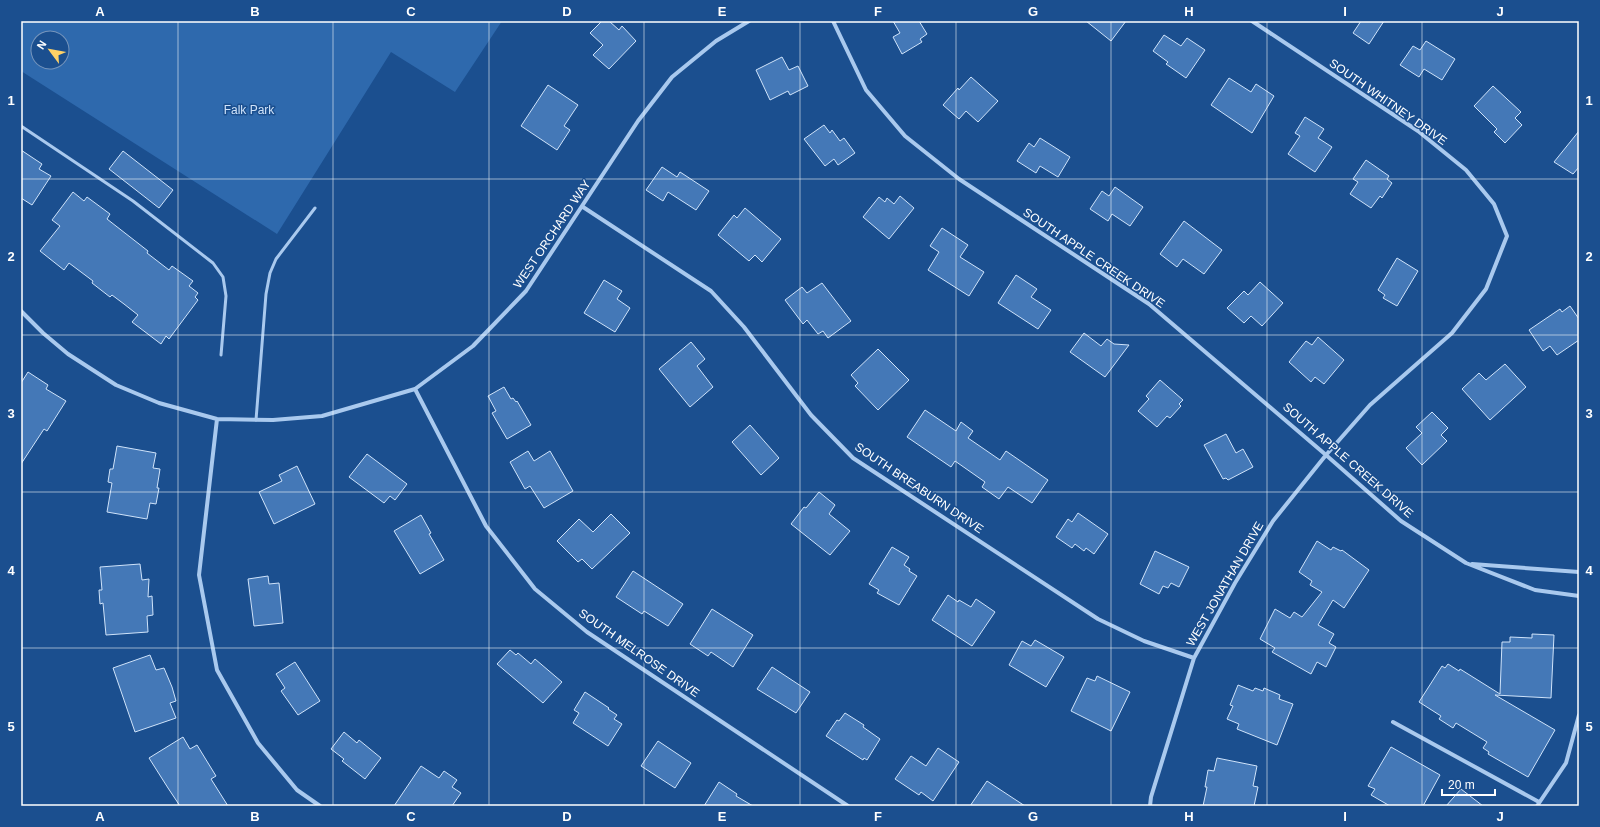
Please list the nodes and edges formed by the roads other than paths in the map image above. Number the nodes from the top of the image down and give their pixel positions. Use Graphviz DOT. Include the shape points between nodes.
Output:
graph roads {
  1 [pos="749,21"];
  2 [pos="833,21"];
  3 [pos="1252,21"];
  4 [pos="21,126"];
  5 [pos="583,207"];
  6 [pos="315,208"];
  7 [pos="1507,236"];
  8 [pos="21,311"];
  9 [pos="221,355"];
  10 [pos="415,389"];
  11 [pos="217,419"];
  12 [pos="256,420"];
  13 [pos="1326,454"];
  14 [pos="1466,563"];
  15 [pos="1579,572"];
  16 [pos="1579,596"];
  17 [pos="1194,658"];
  18 [pos="1579,715"];
  19 [pos="1393,722"];
  20 [pos="1538,804"];
  21 [pos="320,806"];
  22 [pos="848,806"];
  23 [pos="1150,806"];
  1 -- 5 [label="street, WEST ORCHARD WAY" via="716,41 672,78 638,121"];
  2 -- 13 [label="street, SOUTH APPLE CREEK DRIVE" via="866,90 905,136 959,179 1149,304"];
  3 -- 7 [label="street, SOUTH WHITNEY DRIVE" via="1418,132 1466,170 1494,204"];
  4 -- 9 [label="lane" via="133,201 213,263 222,277 226,296"];
  5 -- 10 [label="street, WEST ORCHARD WAY" via="526,291 473,346"];
  5 -- 17 [label="street, SOUTH BREABURN DRIVE" via="711,291 744,327 811,414 853,458 1098,619 1144,641"];
  6 -- 12 [label="lane" via="276,259 270,273"];
  7 -- 13 [label="street, WEST JONATHAN DRIVE" via="1486,289 1452,333 1370,405"];
  8 -- 11 [label="street, WEST ORCHARD WAY" via="68,354 116,385 159,403"];
  10 -- 12 [label="street, WEST ORCHARD WAY" via="322,416"];
  10 -- 22 [label="street, SOUTH MELROSE DRIVE" via="486,526 535,588 587,632"];
  11 -- 12 [label="street, WEST ORCHARD WAY"];
  11 -- 21 [label="street" via="199,575 217,670 258,744 297,790"];
  13 -- 14 [label="street, SOUTH APPLE CREEK DRIVE" via="1401,521"];
  13 -- 17 [label="street, WEST JONATHAN DRIVE" via="1273,521 1234,583"];
  14 -- 15 [label="street, SOUTH APPLE CREEK DRIVE"];
  14 -- 16 [label="street, SOUTH APPLE CREEK DRIVE" via="1534,590"];
  17 -- 23 [label="street, WEST JONATHAN DRIVE"];
  18 -- 20 [label="street" via="1566,763"];
  19 -- 20 [label="street"];
}
